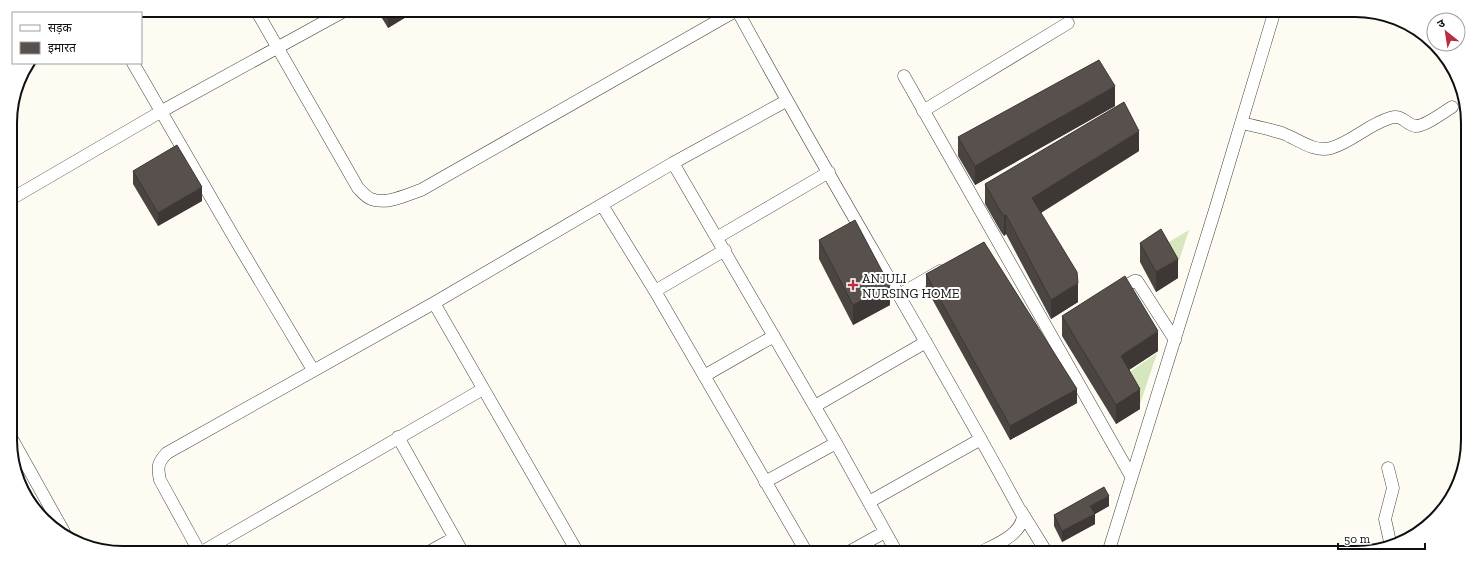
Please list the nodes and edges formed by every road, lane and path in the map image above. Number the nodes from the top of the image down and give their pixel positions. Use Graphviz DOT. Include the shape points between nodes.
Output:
graph roads {
  1 [pos="260,17"];
  2 [pos="333,17"];
  3 [pos="725,17"];
  4 [pos="741,17"];
  5 [pos="1273,17"];
  6 [pos="1068,23"];
  7 [pos="278,48"];
  8 [pos="134,64"];
  9 [pos="904,76"];
  10 [pos="786,101"];
  11 [pos="1452,107"];
  12 [pos="162,111"];
  13 [pos="923,111"];
  14 [pos="1241,123"];
  15 [pos="961,147"];
  16 [pos="947,154"];
  17 [pos="674,162"];
  18 [pos="829,172"];
  19 [pos="17,196"];
  20 [pos="602,205"];
  21 [pos="718,237"];
  22 [pos="997,238"];
  23 [pos="984,246"];
  24 [pos="725,250"];
  25 [pos="951,265"];
  26 [pos="655,291"];
  27 [pos="899,295"];
  28 [pos="1109,297"];
  29 [pos="434,303"];
  30 [pos="1064,326"];
  31 [pos="1051,334"];
  32 [pos="774,336"];
  33 [pos="1175,340"];
  34 [pos="926,342"];
  35 [pos="313,370"];
  36 [pos="704,376"];
  37 [pos="483,389"];
  38 [pos="815,406"];
  39 [pos="398,437"];
  40 [pos="981,439"];
  41 [pos="836,443"];
  42 [pos="18,456"];
  43 [pos="1388,468"];
  44 [pos="26,476"];
  45 [pos="1131,476"];
  46 [pos="764,482"];
  47 [pos="1009,491"];
  48 [pos="869,502"];
  49 [pos="59,524"];
  50 [pos="885,532"];
  51 [pos="454,538"];
  52 [pos="1390,540"];
  53 [pos="196,546"];
  54 [pos="212,546"];
  55 [pos="440,546"];
  56 [pos="459,546"];
  57 [pos="574,546"];
  58 [pos="802,546"];
  59 [pos="860,546"];
  60 [pos="893,546"];
  61 [pos="992,546"];
  62 [pos="1043,546"];
  63 [pos="1110,546"];
  1 -- 7 [label="street"];
  2 -- 7 [label="street"];
  3 -- 7 [label="street" via="421,190 396,199 380,201 369,199 358,188"];
  4 -- 10 [label="street"];
  5 -- 14 [label="street"];
  6 -- 13 [label="street"];
  7 -- 12 [label="street"];
  8 -- 12 [label="street"];
  9 -- 13 [label="street"];
  10 -- 17 [label="street"];
  10 -- 18 [label="street"];
  11 -- 14 [label="street" via="1418,126 1413,126 1400,117 1389,118 1337,146 1324,149 1310,146 1282,133"];
  12 -- 19 [label="street"];
  12 -- 35 [label="street" via="234,239"];
  13 -- 16 [label="street"];
  14 -- 33 [label="street"];
  15 -- 16 [label="street"];
  16 -- 22 [label="street" via="977,195"];
  17 -- 20 [label="street"];
  17 -- 21 [label="street"];
  18 -- 21 [label="street"];
  18 -- 27 [label="street"];
  20 -- 26 [label="street"];
  20 -- 29 [label="street"];
  21 -- 24 [label="street"];
  22 -- 23 [label="street"];
  22 -- 31 [label="street"];
  24 -- 26 [label="street"];
  24 -- 32 [label="street"];
  25 -- 27 [label="street"];
  26 -- 36 [label="street"];
  27 -- 34 [label="street"];
  28 -- 33 [label="street" via="1137,281"];
  29 -- 35 [label="street"];
  29 -- 37 [label="street"];
  30 -- 31 [label="street"];
  31 -- 45 [label="street"];
  32 -- 36 [label="street"];
  32 -- 38 [label="street"];
  33 -- 45 [label="street"];
  34 -- 38 [label="street"];
  34 -- 40 [label="street"];
  35 -- 53 [label="street" via="168,453 159,461 157,468 160,480"];
  36 -- 46 [label="street"];
  37 -- 39 [label="street"];
  37 -- 57 [label="street"];
  38 -- 41 [label="street"];
  39 -- 51 [label="street"];
  39 -- 54 [label="street"];
  40 -- 47 [label="street"];
  40 -- 48 [label="street"];
  41 -- 46 [label="street"];
  41 -- 48 [label="street"];
  42 -- 44 [label="street"];
  43 -- 52 [label="street" via="1393,488 1385,519"];
  44 -- 49 [label="street"];
  45 -- 63 [label="street"];
  46 -- 58 [label="street"];
  47 -- 61 [label="street" via="1023,516 1020,528"];
  47 -- 62 [label="street"];
  48 -- 50 [label="street"];
  50 -- 59 [label="street"];
  50 -- 60 [label="street"];
  51 -- 55 [label="street"];
  51 -- 56 [label="street"];
}
